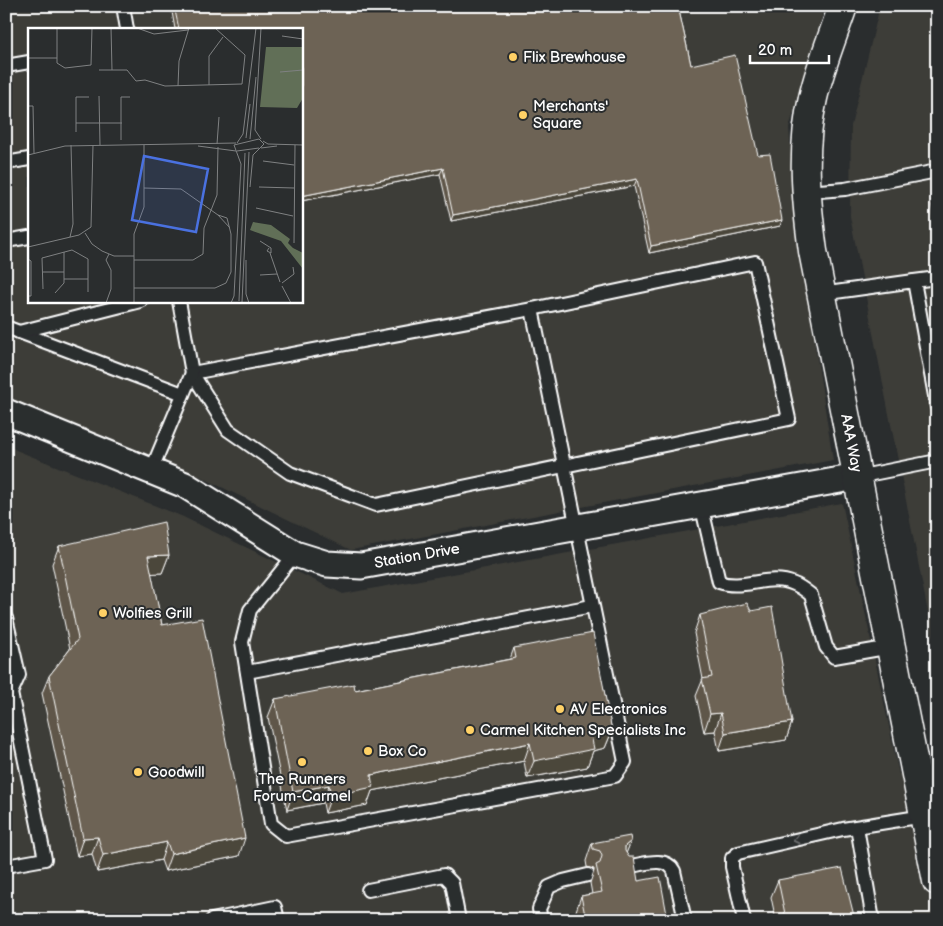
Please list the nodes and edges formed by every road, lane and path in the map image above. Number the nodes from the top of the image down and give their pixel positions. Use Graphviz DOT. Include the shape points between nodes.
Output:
graph roads {
  1 [pos="123,6"];
  2 [pos="843,6"];
  3 [pos="127,28"];
  4 [pos="28,62"];
  5 [pos="6,66"];
  6 [pos="28,159"];
  7 [pos="6,163"];
  8 [pos="937,171"];
  9 [pos="806,192"];
  10 [pos="28,236"];
  11 [pos="6,242"];
  12 [pos="937,278"];
  13 [pos="914,281"];
  14 [pos="821,294"];
  15 [pos="137,302"];
  16 [pos="179,302"];
  17 [pos="532,309"];
  18 [pos="6,327"];
  19 [pos="19,332"];
  20 [pos="192,373"];
  21 [pos="183,394"];
  22 [pos="937,407"];
  23 [pos="6,412"];
  24 [pos="937,461"];
  25 [pos="563,466"];
  26 [pos="151,471"];
  27 [pos="857,477"];
  28 [pos="701,504"];
  29 [pos="576,527"];
  30 [pos="295,554"];
  31 [pos="592,606"];
  32 [pos="6,618"];
  33 [pos="891,647"];
  34 [pos="247,672"];
  35 [pos="10,708"];
  36 [pos="926,775"];
  37 [pos="924,816"];
  38 [pos="857,827"];
  39 [pos="6,866"];
  40 [pos="626,867"];
  41 [pos="588,875"];
  42 [pos="937,881"];
  43 [pos="368,890"];
  44 [pos="212,920"];
  45 [pos="278,920"];
  46 [pos="459,920"];
  47 [pos="541,920"];
  48 [pos="685,920"];
  49 [pos="744,920"];
  50 [pos="873,920"];
  1 -- 3 [label="lane"];
  2 -- 9 [label="street, AAA Way" via="813,97"];
  4 -- 5 [label="lane"];
  6 -- 7 [label="lane"];
  8 -- 9 [label="lane" via="844,189"];
  9 -- 14 [label="street, AAA Way"];
  10 -- 11 [label="lane"];
  12 -- 13 [label="lane"];
  13 -- 14 [label="lane"];
  13 -- 22 [label="lane"];
  14 -- 27 [label="street, AAA Way"];
  15 -- 19 [label="lane"];
  16 -- 20 [label="lane"];
  17 -- 20 [label="lane"];
  17 -- 25 [label="lane"];
  17 -- 25 [label="lane" via="755,262 790,419"];
  18 -- 19 [label="lane"];
  19 -- 21 [label="lane"];
  20 -- 21 [label="lane"];
  20 -- 25 [label="lane" via="228,430 290,473 376,505"];
  21 -- 26 [label="lane"];
  23 -- 26 [label="street, Station Drive"];
  24 -- 27 [label="lane"];
  25 -- 29 [label="lane"];
  26 -- 30 [label="street, Station Drive" via="185,485"];
  27 -- 28 [label="street, Station Drive"];
  27 -- 33 [label="street, AAA Way"];
  28 -- 29 [label="street, Station Drive"];
  28 -- 33 [label="lane" via="719,582 732,587 774,580 794,584 811,595 826,647 834,657"];
  29 -- 30 [label="street, Station Drive" via="361,566 327,564"];
  29 -- 31 [label="lane"];
  30 -- 34 [label="lane" via="250,610 242,642"];
  31 -- 34 [label="lane"];
  31 -- 34 [label="lane" via="626,762 615,776 286,836 271,824"];
  32 -- 35 [label="lane" via="19,675 11,693"];
  33 -- 36 [label="street, AAA Way"];
  35 -- 39 [label="lane" via="45,859"];
  36 -- 37 [label="street, AAA Way"];
  37 -- 38 [label="lane"];
  37 -- 42 [label="street, AAA Way"];
  38 -- 49 [label="lane, one-way" via="738,853 732,858 732,867"];
  38 -- 50 [label="lane"];
  40 -- 48 [label="lane" via="664,861 671,864"];
  41 -- 47 [label="lane" via="548,887 539,909"];
  43 -- 46 [label="lane" via="444,875 452,883"];
  44 -- 45 [label="lane" via="275,907"];
}
